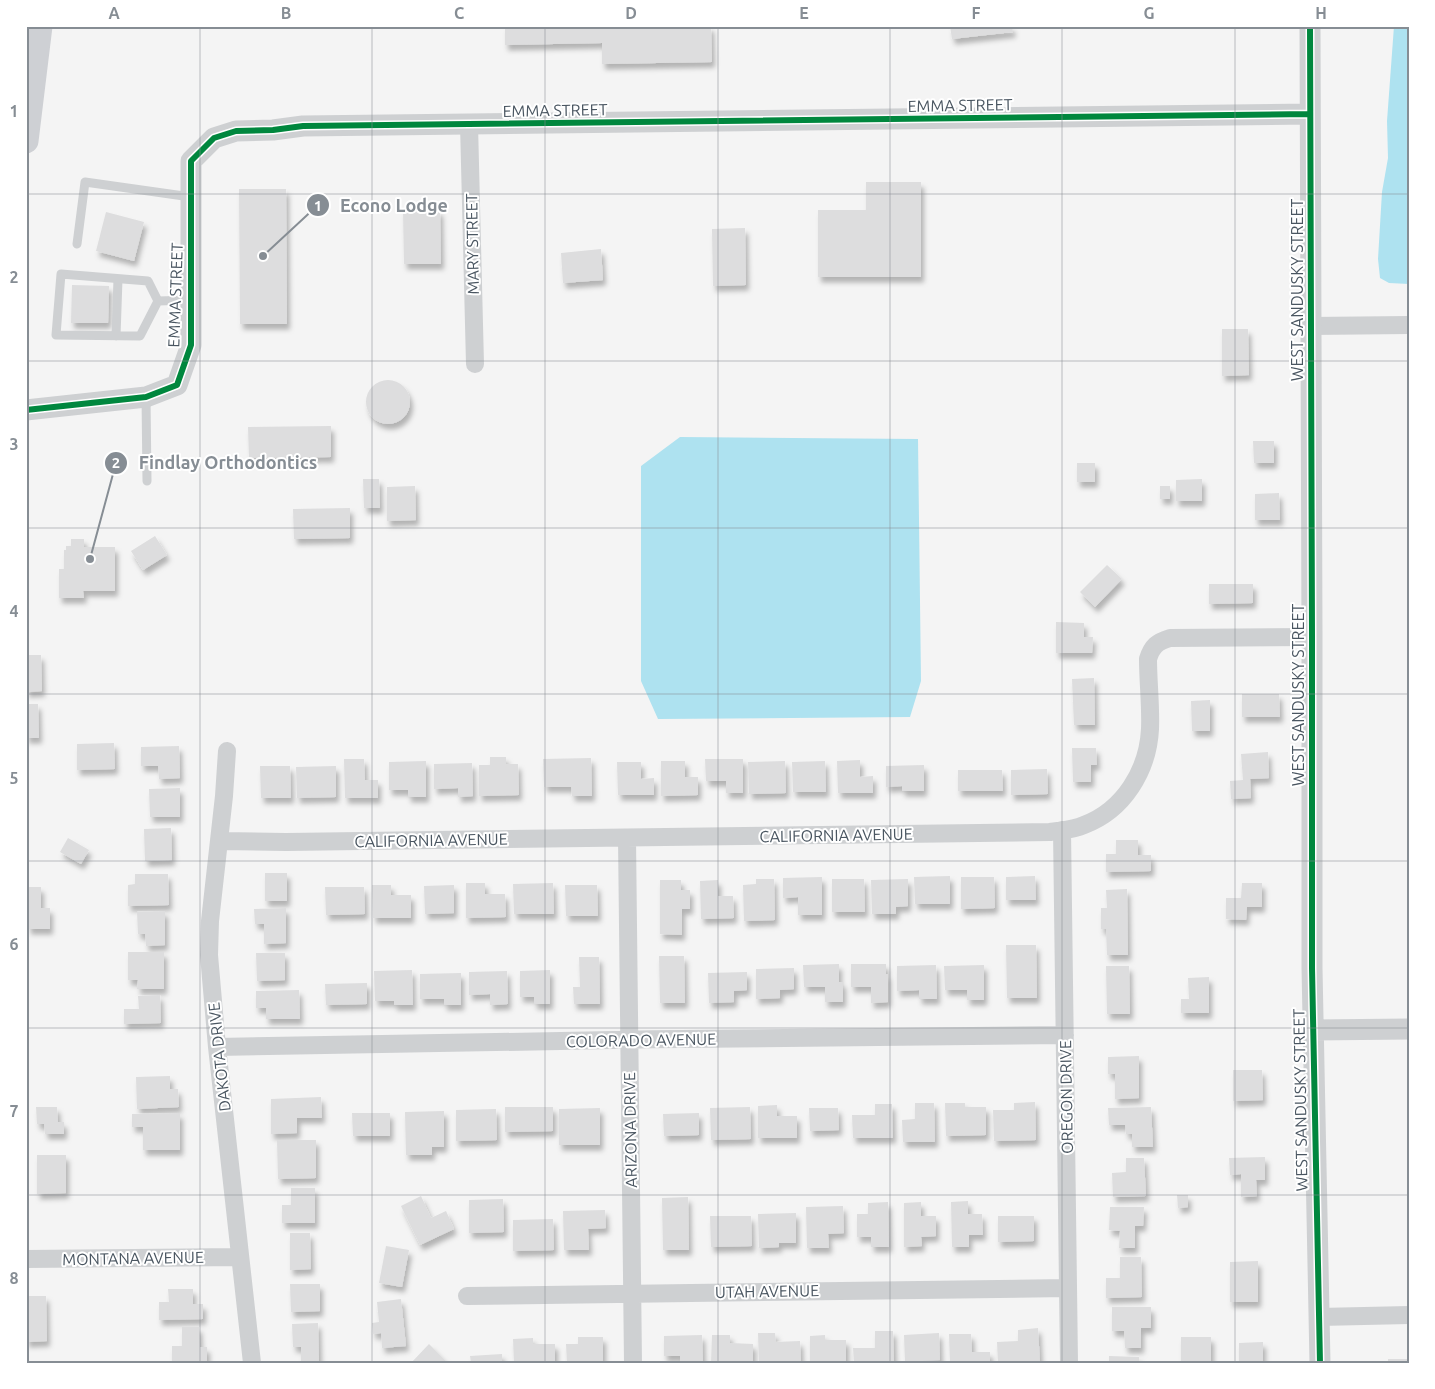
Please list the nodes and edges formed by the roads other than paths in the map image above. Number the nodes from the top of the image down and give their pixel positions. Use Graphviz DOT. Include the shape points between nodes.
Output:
graph roads {
  1 [pos="40,26"];
  2 [pos="1310,26"];
  3 [pos="1310,114"];
  4 [pos="469,124"];
  5 [pos="26,141"];
  6 [pos="191,197"];
  7 [pos="77,244"];
  8 [pos="118,279"];
  9 [pos="191,300"];
  10 [pos="158,301"];
  11 [pos="1409,325"];
  12 [pos="1310,326"];
  13 [pos="116,336"];
  14 [pos="475,364"];
  15 [pos="146,397"];
  16 [pos="26,410"];
  17 [pos="147,481"];
  18 [pos="1312,637"];
  19 [pos="226,751"];
  20 [pos="1062,830"];
  21 [pos="627,838"];
  22 [pos="219,841"];
  23 [pos="1409,1029"];
  24 [pos="1313,1030"];
  25 [pos="1065,1034"];
  26 [pos="630,1041"];
  27 [pos="217,1048"];
  28 [pos="240,1257"];
  29 [pos="26,1259"];
  30 [pos="1068,1288"];
  31 [pos="632,1293"];
  32 [pos="467,1296"];
  33 [pos="1409,1315"];
  34 [pos="1319,1317"];
  35 [pos="252,1363"];
  36 [pos="633,1363"];
  37 [pos="1069,1363"];
  38 [pos="1320,1363"];
  1 -- 5 [label="main road"];
  2 -- 3 [label="street, WEST SANDUSKY STREET"];
  3 -- 4 [label="street, EMMA STREET"];
  3 -- 12 [label="street, WEST SANDUSKY STREET"];
  4 -- 6 [label="street, EMMA STREET" via="303,126 236,131 214,138 191,161"];
  4 -- 14 [label="street, MARY STREET"];
  6 -- 7 [label="lane" via="86,182"];
  6 -- 9 [label="street, EMMA STREET"];
  8 -- 10 [label="lane" via="148,281"];
  8 -- 13 [label="lane"];
  8 -- 13 [label="lane" via="61,274 56,335"];
  9 -- 10 [label="lane"];
  9 -- 15 [label="street, EMMA STREET" via="191,345 177,385"];
  10 -- 13 [label="lane" via="140,336"];
  11 -- 12 [label="street"];
  12 -- 18 [label="street, WEST SANDUSKY STREET"];
  15 -- 16 [label="street, EMMA STREET"];
  15 -- 17 [label="lane"];
  18 -- 20 [label="street, CALIFORNIA AVENUE" via="1170,638 1160,641 1151,649 1148,659 1150,728 1140,772 1113,808 1084,826"];
  18 -- 24 [label="street, WEST SANDUSKY STREET"];
  19 -- 22 [label="street, DAKOTA DRIVE"];
  20 -- 21 [label="street, CALIFORNIA AVENUE"];
  20 -- 25 [label="street, OREGON DRIVE"];
  21 -- 22 [label="street, CALIFORNIA AVENUE"];
  21 -- 26 [label="street, ARIZONA DRIVE"];
  22 -- 27 [label="street, DAKOTA DRIVE" via="209,955"];
  23 -- 24 [label="street"];
  24 -- 34 [label="street, WEST SANDUSKY STREET"];
  25 -- 26 [label="street, COLORADO AVENUE"];
  25 -- 30 [label="street, OREGON DRIVE"];
  26 -- 27 [label="street, COLORADO AVENUE"];
  26 -- 31 [label="street, ARIZONA DRIVE"];
  27 -- 28 [label="street, DAKOTA DRIVE"];
  28 -- 29 [label="street, MONTANA AVENUE"];
  28 -- 35 [label="street, DAKOTA DRIVE"];
  30 -- 31 [label="street, UTAH AVENUE"];
  30 -- 37 [label="street, OREGON DRIVE"];
  31 -- 32 [label="street, UTAH AVENUE"];
  31 -- 36 [label="street, ARIZONA DRIVE"];
  33 -- 34 [label="street"];
  34 -- 38 [label="street, WEST SANDUSKY STREET"];
}
